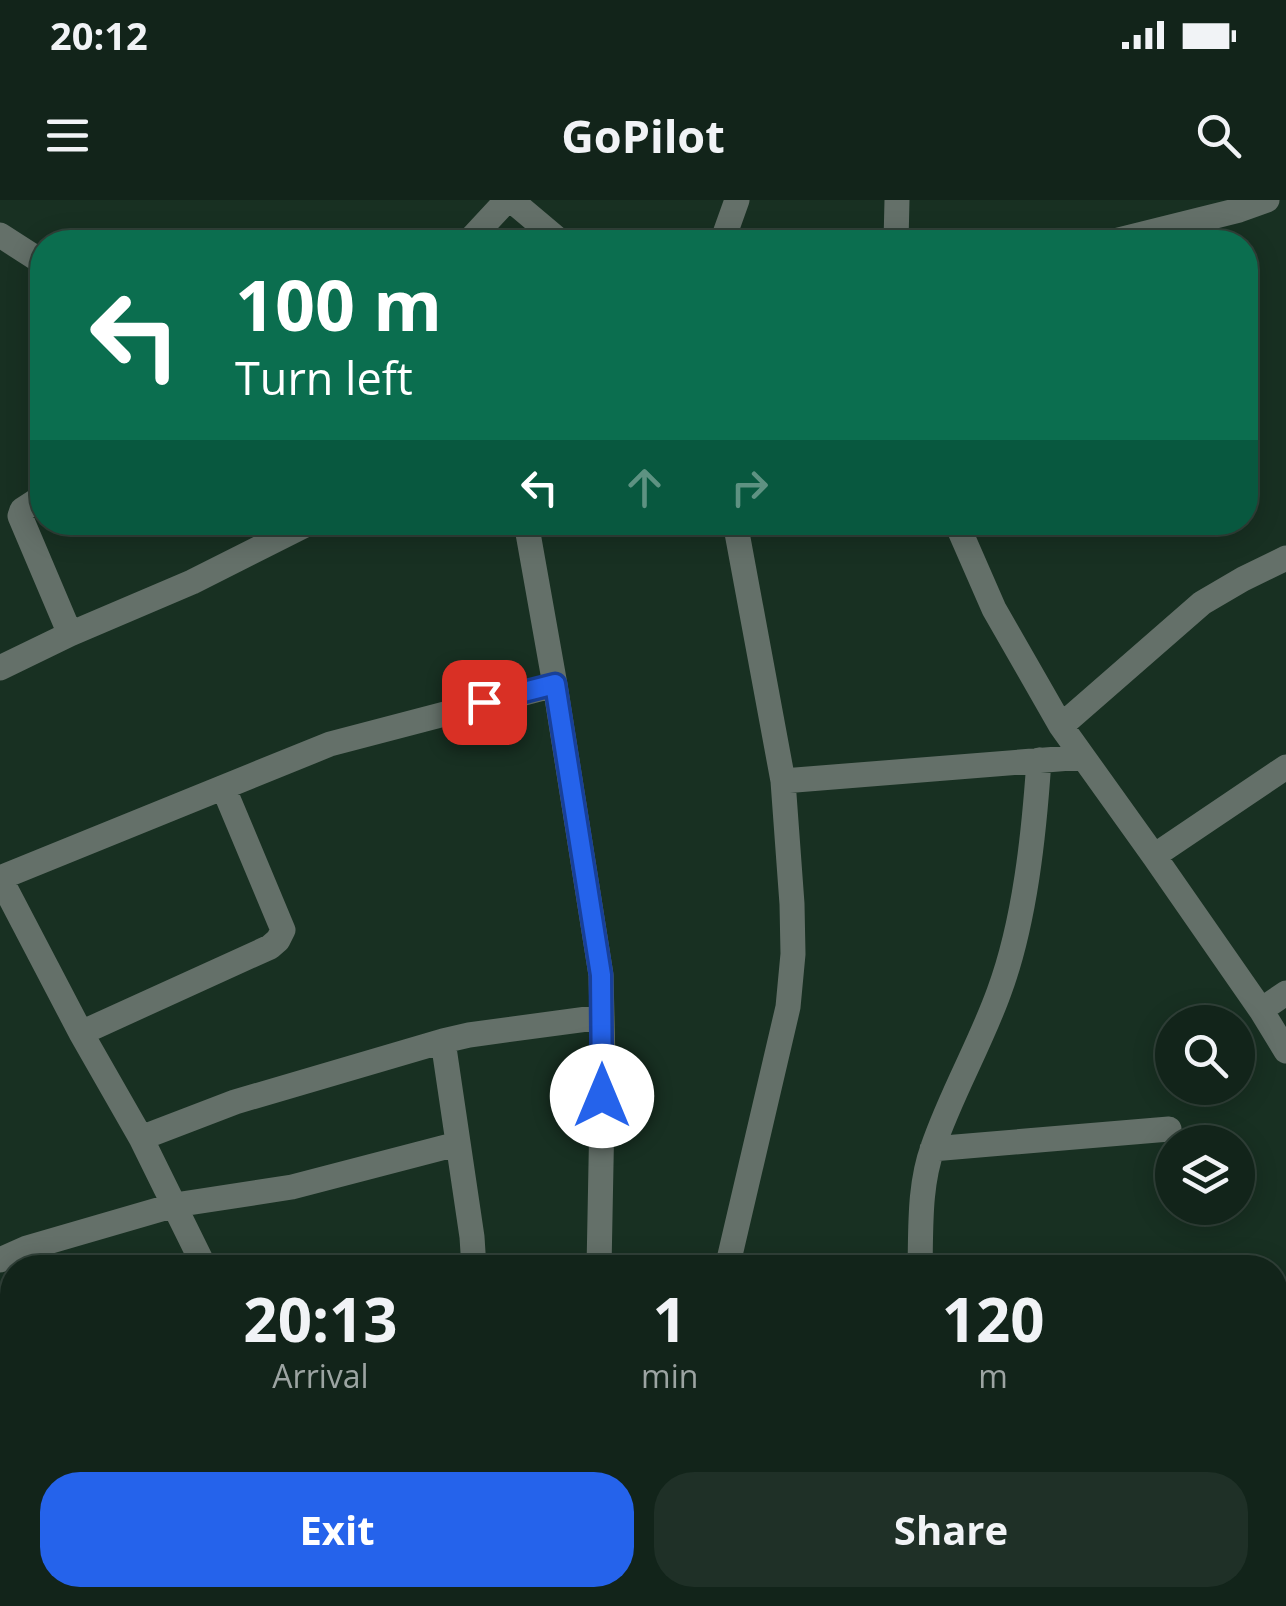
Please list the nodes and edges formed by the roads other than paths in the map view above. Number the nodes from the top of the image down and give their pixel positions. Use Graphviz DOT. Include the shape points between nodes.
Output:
graph roads {
  1 [pos="509,200"];
  2 [pos="737,200"];
  3 [pos="898,200"];
  4 [pos="1267,200"];
  5 [pos="480,230"];
  6 [pos="546,230"];
  7 [pos="726,230"];
  8 [pos="897,230"];
  9 [pos="1160,230"];
  10 [pos="0,235"];
  11 [pos="30,254"];
  12 [pos="30,505"];
  13 [pos="285,535"];
  14 [pos="528,535"];
  15 [pos="737,535"];
  16 [pos="962,535"];
  17 [pos="1286,558"];
  18 [pos="70,634"];
  19 [pos="0,668"];
  20 [pos="555,684"];
  21 [pos="1060,726"];
  22 [pos="1083,757"];
  23 [pos="1040,760"];
  24 [pos="1286,767"];
  25 [pos="784,781"];
  26 [pos="224,789"];
  27 [pos="1154,856"];
  28 [pos="1286,993"];
  29 [pos="1261,1010"];
  30 [pos="602,1017"];
  31 [pos="82,1034"];
  32 [pos="444,1041"];
  33 [pos="1286,1051"];
  34 [pos="1155,1130"];
  35 [pos="140,1138"];
  36 [pos="458,1144"];
  37 [pos="932,1149"];
  38 [pos="174,1205"];
  39 [pos="12,1255"];
  40 [pos="199,1255"];
  41 [pos="473,1255"];
  42 [pos="599,1255"];
  43 [pos="730,1255"];
  44 [pos="920,1255"];
  1 -- 5 [label="street"];
  1 -- 6 [label="street"];
  2 -- 7 [label="street"];
  3 -- 8 [label="street"];
  4 -- 9 [label="street"];
  10 -- 11 [label="street"];
  12 -- 18 [label="street" via="20,516"];
  13 -- 18 [label="street"];
  14 -- 20 [label="street"];
  15 -- 25 [label="street"];
  16 -- 21 [label="street" via="994,609"];
  17 -- 21 [label="street" via="1202,603"];
  18 -- 19 [label="street"];
  20 -- 26 [label="street" via="330,744"];
  20 -- 30 [label="street"];
  21 -- 22 [label="street"];
  22 -- 23 [label="street"];
  22 -- 27 [label="street"];
  23 -- 25 [label="street"];
  23 -- 37 [label="street" via="1017,931 1000,991"];
  24 -- 27 [label="street"];
  25 -- 43 [label="street" via="793,954 788,1007"];
  26 -- 31 [label="street" via="283,930 278,940"];
  26 -- 31 [label="street" via="0,878"];
  27 -- 29 [label="street"];
  28 -- 29 [label="street"];
  29 -- 33 [label="street"];
  30 -- 32 [label="street"];
  30 -- 42 [label="street"];
  31 -- 35 [label="street"];
  32 -- 35 [label="street" via="235,1102"];
  32 -- 36 [label="street"];
  34 -- 37 [label="street"];
  35 -- 38 [label="street"];
  36 -- 38 [label="street" via="292,1187"];
  36 -- 41 [label="street"];
  37 -- 44 [label="street"];
  38 -- 39 [label="street"];
  38 -- 40 [label="street"];
}
